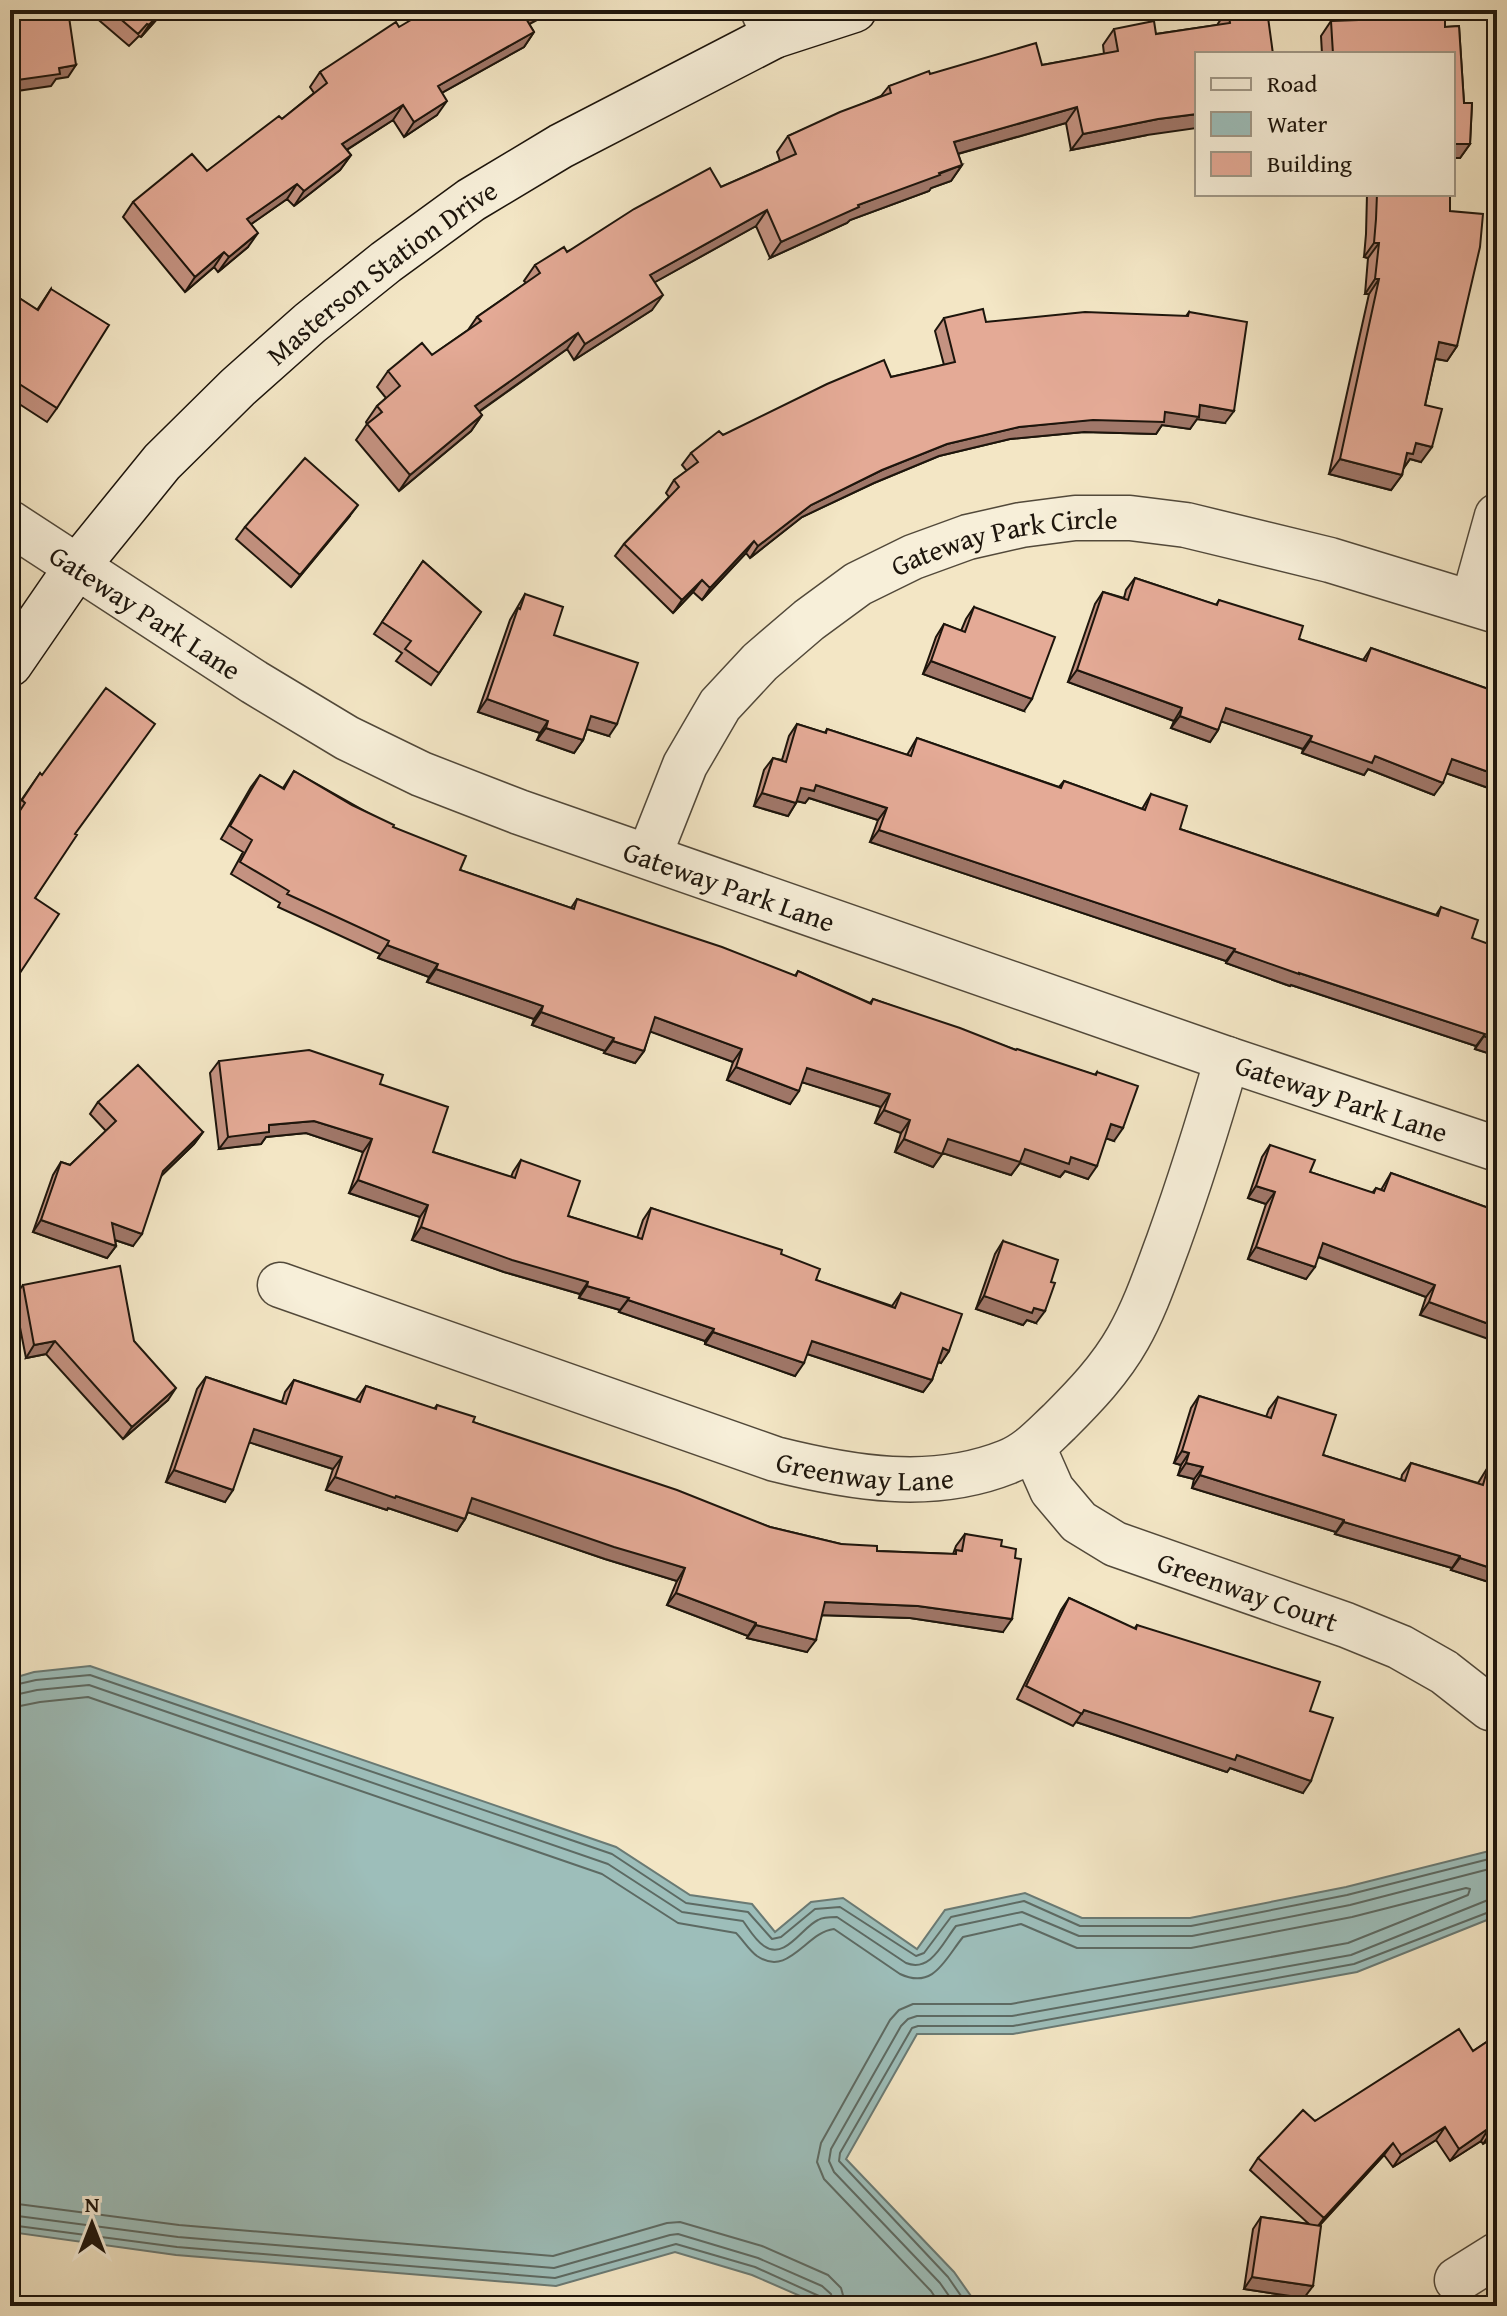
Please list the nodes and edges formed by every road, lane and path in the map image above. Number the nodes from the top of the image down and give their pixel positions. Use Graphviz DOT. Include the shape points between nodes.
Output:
graph roads {
  1 [pos="854,10"];
  2 [pos="769,23"];
  3 [pos="1497,516"];
  4 [pos="10,523"];
  5 [pos="76,568"];
  6 [pos="1485,606"];
  7 [pos="10,664"];
  8 [pos="649,856"];
  9 [pos="1227,1059"];
  10 [pos="1497,1149"];
  11 [pos="280,1285"];
  12 [pos="1033,1447"];
  13 [pos="1490,1708"];
  14 [pos="1497,2255"];
  15 [pos="1457,2280"];
  1 -- 2 [label="street, Masterson Station Drive"];
  2 -- 5 [label="street, Masterson Station Drive" via="471,200 386,262 238,387 162,462"];
  3 -- 6 [label="street"];
  4 -- 5 [label="street, Gateway Park Lane"];
  5 -- 7 [label="street, Masterson Station Drive"];
  5 -- 8 [label="street, Gateway Park Lane" via="347,738 449,785"];
  6 -- 8 [label="street, Gateway Park Circle" via="1186,525 1075,518 968,537 858,584 760,662 720,705 685,765"];
  8 -- 9 [label="street, Gateway Park Lane"];
  9 -- 10 [label="street, Gateway Park Lane"];
  9 -- 12 [label="street, Greenway Lane" via="1149,1295 1092,1390"];
  11 -- 12 [label="street, Greenway Lane" via="672,1424 829,1473 895,1480 957,1477 1008,1462"];
  12 -- 13 [label="street, Greenway Court" via="1052,1490 1079,1522 1115,1544 1400,1647"];
  14 -- 15 [label="street"];
}
